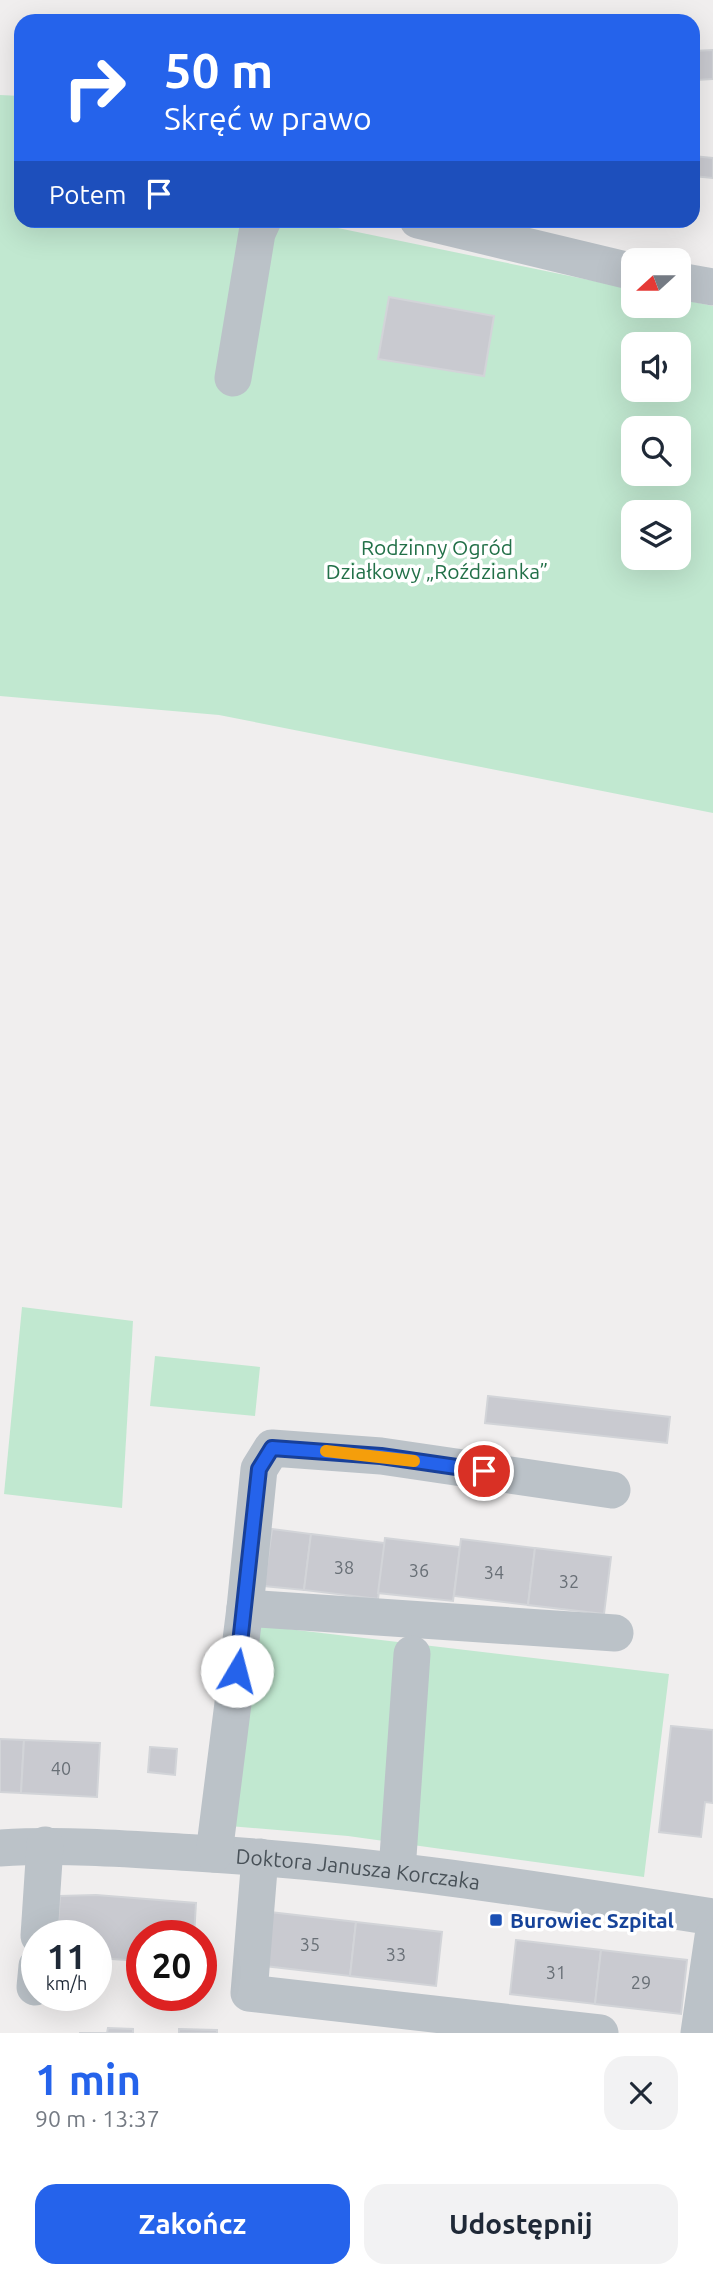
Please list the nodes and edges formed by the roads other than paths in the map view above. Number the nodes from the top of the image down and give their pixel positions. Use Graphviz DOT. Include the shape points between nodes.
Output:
graph roads {
  1 [pos="259,228"];
  2 [pos="451,228"];
  3 [pos="621,269"];
  4 [pos="691,283"];
  5 [pos="713,287"];
  6 [pos="233,378"];
  7 [pos="612,1490"];
  8 [pos="245,1608"];
  9 [pos="615,1633"];
  10 [pos="412,1654"];
  11 [pos="45,1845"];
  12 [pos="0,1848"];
  13 [pos="214,1854"];
  14 [pos="260,1857"];
  15 [pos="397,1871"];
  16 [pos="713,1917"];
  17 [pos="40,1920"];
  18 [pos="713,1937"];
  19 [pos="600,2033"];
  20 [pos="699,2033"];
  1 -- 6 [label="street"];
  2 -- 3 [label="street"];
  4 -- 5 [label="street"];
  7 -- 8 [label="street" via="381,1456 272,1448 259,1469"];
  8 -- 9 [label="street"];
  8 -- 13 [label="street"];
  10 -- 15 [label="street"];
  11 -- 12 [label="street, Doktora Janusza Korczaka"];
  11 -- 13 [label="street, Doktora Janusza Korczaka"];
  11 -- 17 [label="street"];
  13 -- 14 [label="street, Doktora Janusza Korczaka"];
  14 -- 15 [label="street, Doktora Janusza Korczaka"];
  14 -- 19 [label="street" via="249,1993"];
  15 -- 16 [label="street, Doktora Janusza Korczaka"];
  18 -- 20 [label="street"];
}
